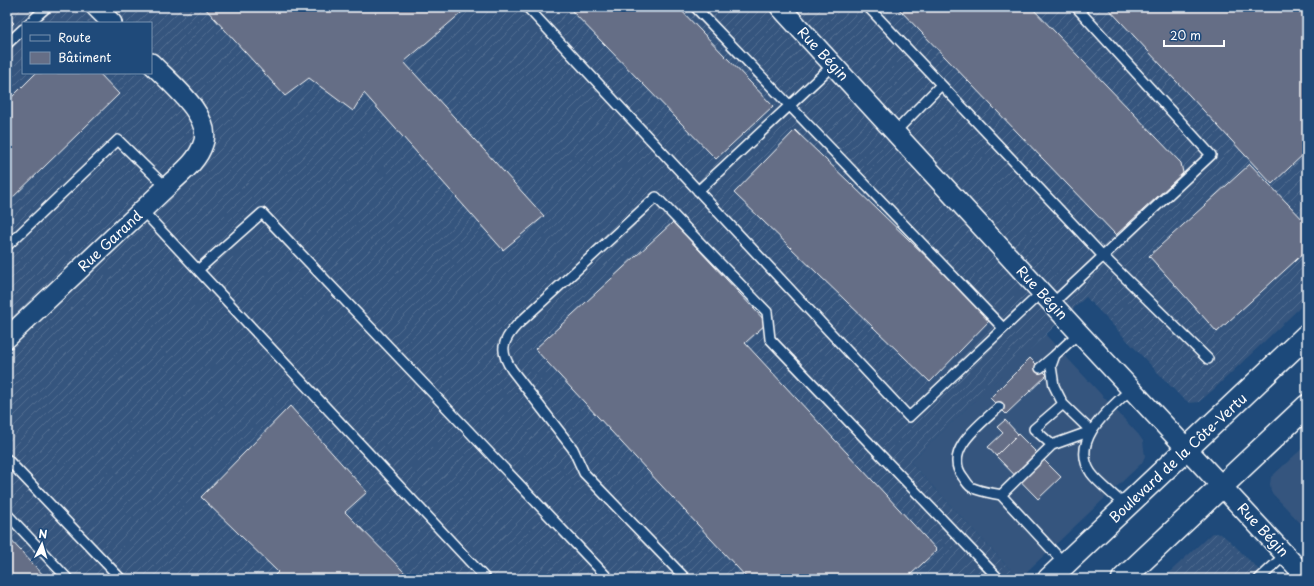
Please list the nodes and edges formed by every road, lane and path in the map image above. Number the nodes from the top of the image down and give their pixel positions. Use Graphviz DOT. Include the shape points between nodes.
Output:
graph roads {
  1 [pos="47,7"];
  2 [pos="96,7"];
  3 [pos="526,7"];
  4 [pos="695,7"];
  5 [pos="780,7"];
  6 [pos="868,7"];
  7 [pos="1076,7"];
  8 [pos="30,22"];
  9 [pos="111,22"];
  10 [pos="22,30"];
  11 [pos="7,44"];
  12 [pos="152,64"];
  13 [pos="833,65"];
  14 [pos="941,85"];
  15 [pos="790,106"];
  16 [pos="895,132"];
  17 [pos="166,188"];
  18 [pos="698,191"];
  19 [pos="142,210"];
  20 [pos="7,246"];
  21 [pos="1103,256"];
  22 [pos="198,270"];
  23 [pos="1047,298"];
  24 [pos="1004,328"];
  25 [pos="1079,333"];
  26 [pos="1307,336"];
  27 [pos="7,338"];
  28 [pos="1055,355"];
  29 [pos="1208,360"];
  30 [pos="1040,368"];
  31 [pos="1131,389"];
  32 [pos="1063,404"];
  33 [pos="1307,406"];
  34 [pos="999,407"];
  35 [pos="1092,431"];
  36 [pos="1052,445"];
  37 [pos="1188,449"];
  38 [pos="7,459"];
  39 [pos="1222,486"];
  40 [pos="1001,495"];
  41 [pos="1126,507"];
  42 [pos="7,514"];
  43 [pos="1286,554"];
  44 [pos="1065,564"];
  45 [pos="1307,578"];
  46 [pos="68,579"];
  47 [pos="121,579"];
  48 [pos="486,579"];
  49 [pos="609,579"];
  50 [pos="686,579"];
  51 [pos="1000,579"];
  52 [pos="1049,579"];
  53 [pos="1123,579"];
  54 [pos="1259,579"];
  1 -- 8 [label="lane"];
  2 -- 9 [label="street"];
  3 -- 18 [label="lane"];
  4 -- 15 [label="lane"];
  5 -- 13 [label="street, Rue Bégin"];
  6 -- 14 [label="lane"];
  7 -- 21 [label="lane" via="1211,156"];
  10 -- 11 [label="lane"];
  12 -- 17 [label="street, Rue Garand" via="192,105 204,126 205,137 198,154"];
  13 -- 15 [label="lane"];
  13 -- 16 [label="street, Rue Bégin"];
  14 -- 16 [label="lane"];
  14 -- 21 [label="lane"];
  15 -- 18 [label="lane"];
  15 -- 24 [label="lane"];
  16 -- 23 [label="street, Rue Bégin"];
  17 -- 19 [label="street, Rue Garand"];
  17 -- 20 [label="lane" via="118,140"];
  18 -- 24 [label="lane" via="909,417"];
  19 -- 22 [label="lane"];
  19 -- 27 [label="street, Rue Garand"];
  21 -- 23 [label="lane"];
  21 -- 29 [label="lane"];
  22 -- 48 [label="lane"];
  22 -- 49 [label="lane" via="262,213"];
  23 -- 24 [label="lane"];
  23 -- 25 [label="street, Rue Bégin"];
  25 -- 28 [label="lane"];
  25 -- 31 [label="street, Rue Bégin"];
  26 -- 37 [label="main road, Boulevard de la Côte-Vertu"];
  28 -- 30 [label="lane"];
  28 -- 32 [label="lane" via="1051,366 1054,386"];
  31 -- 35 [label="lane"];
  31 -- 37 [label="street, Rue Bégin"];
  32 -- 35 [label="lane"];
  32 -- 36 [label="lane" via="1034,429"];
  33 -- 39 [label="main road"];
  34 -- 40 [label="lane" via="966,439 960,448 957,465 959,473 972,488"];
  35 -- 36 [label="lane"];
  35 -- 41 [label="lane" via="1085,446 1088,466"];
  36 -- 40 [label="lane"];
  37 -- 39 [label="street, Rue Bégin"];
  37 -- 41 [label="main road, Boulevard de la Côte-Vertu"];
  38 -- 47 [label="lane"];
  39 -- 43 [label="street, Rue Bégin"];
  39 -- 53 [label="main road"];
  40 -- 44 [label="lane"];
  41 -- 44 [label="main road, Boulevard de la Côte-Vertu"];
  42 -- 46 [label="lane"];
  43 -- 45 [label="street, Rue Bégin"];
  43 -- 54 [label="lane"];
  44 -- 52 [label="main road, Boulevard de la Côte-Vertu"];
  50 -- 51 [label="lane" via="584,473 573,449 506,362 503,345 517,325 656,197 767,312 770,339"];
}
